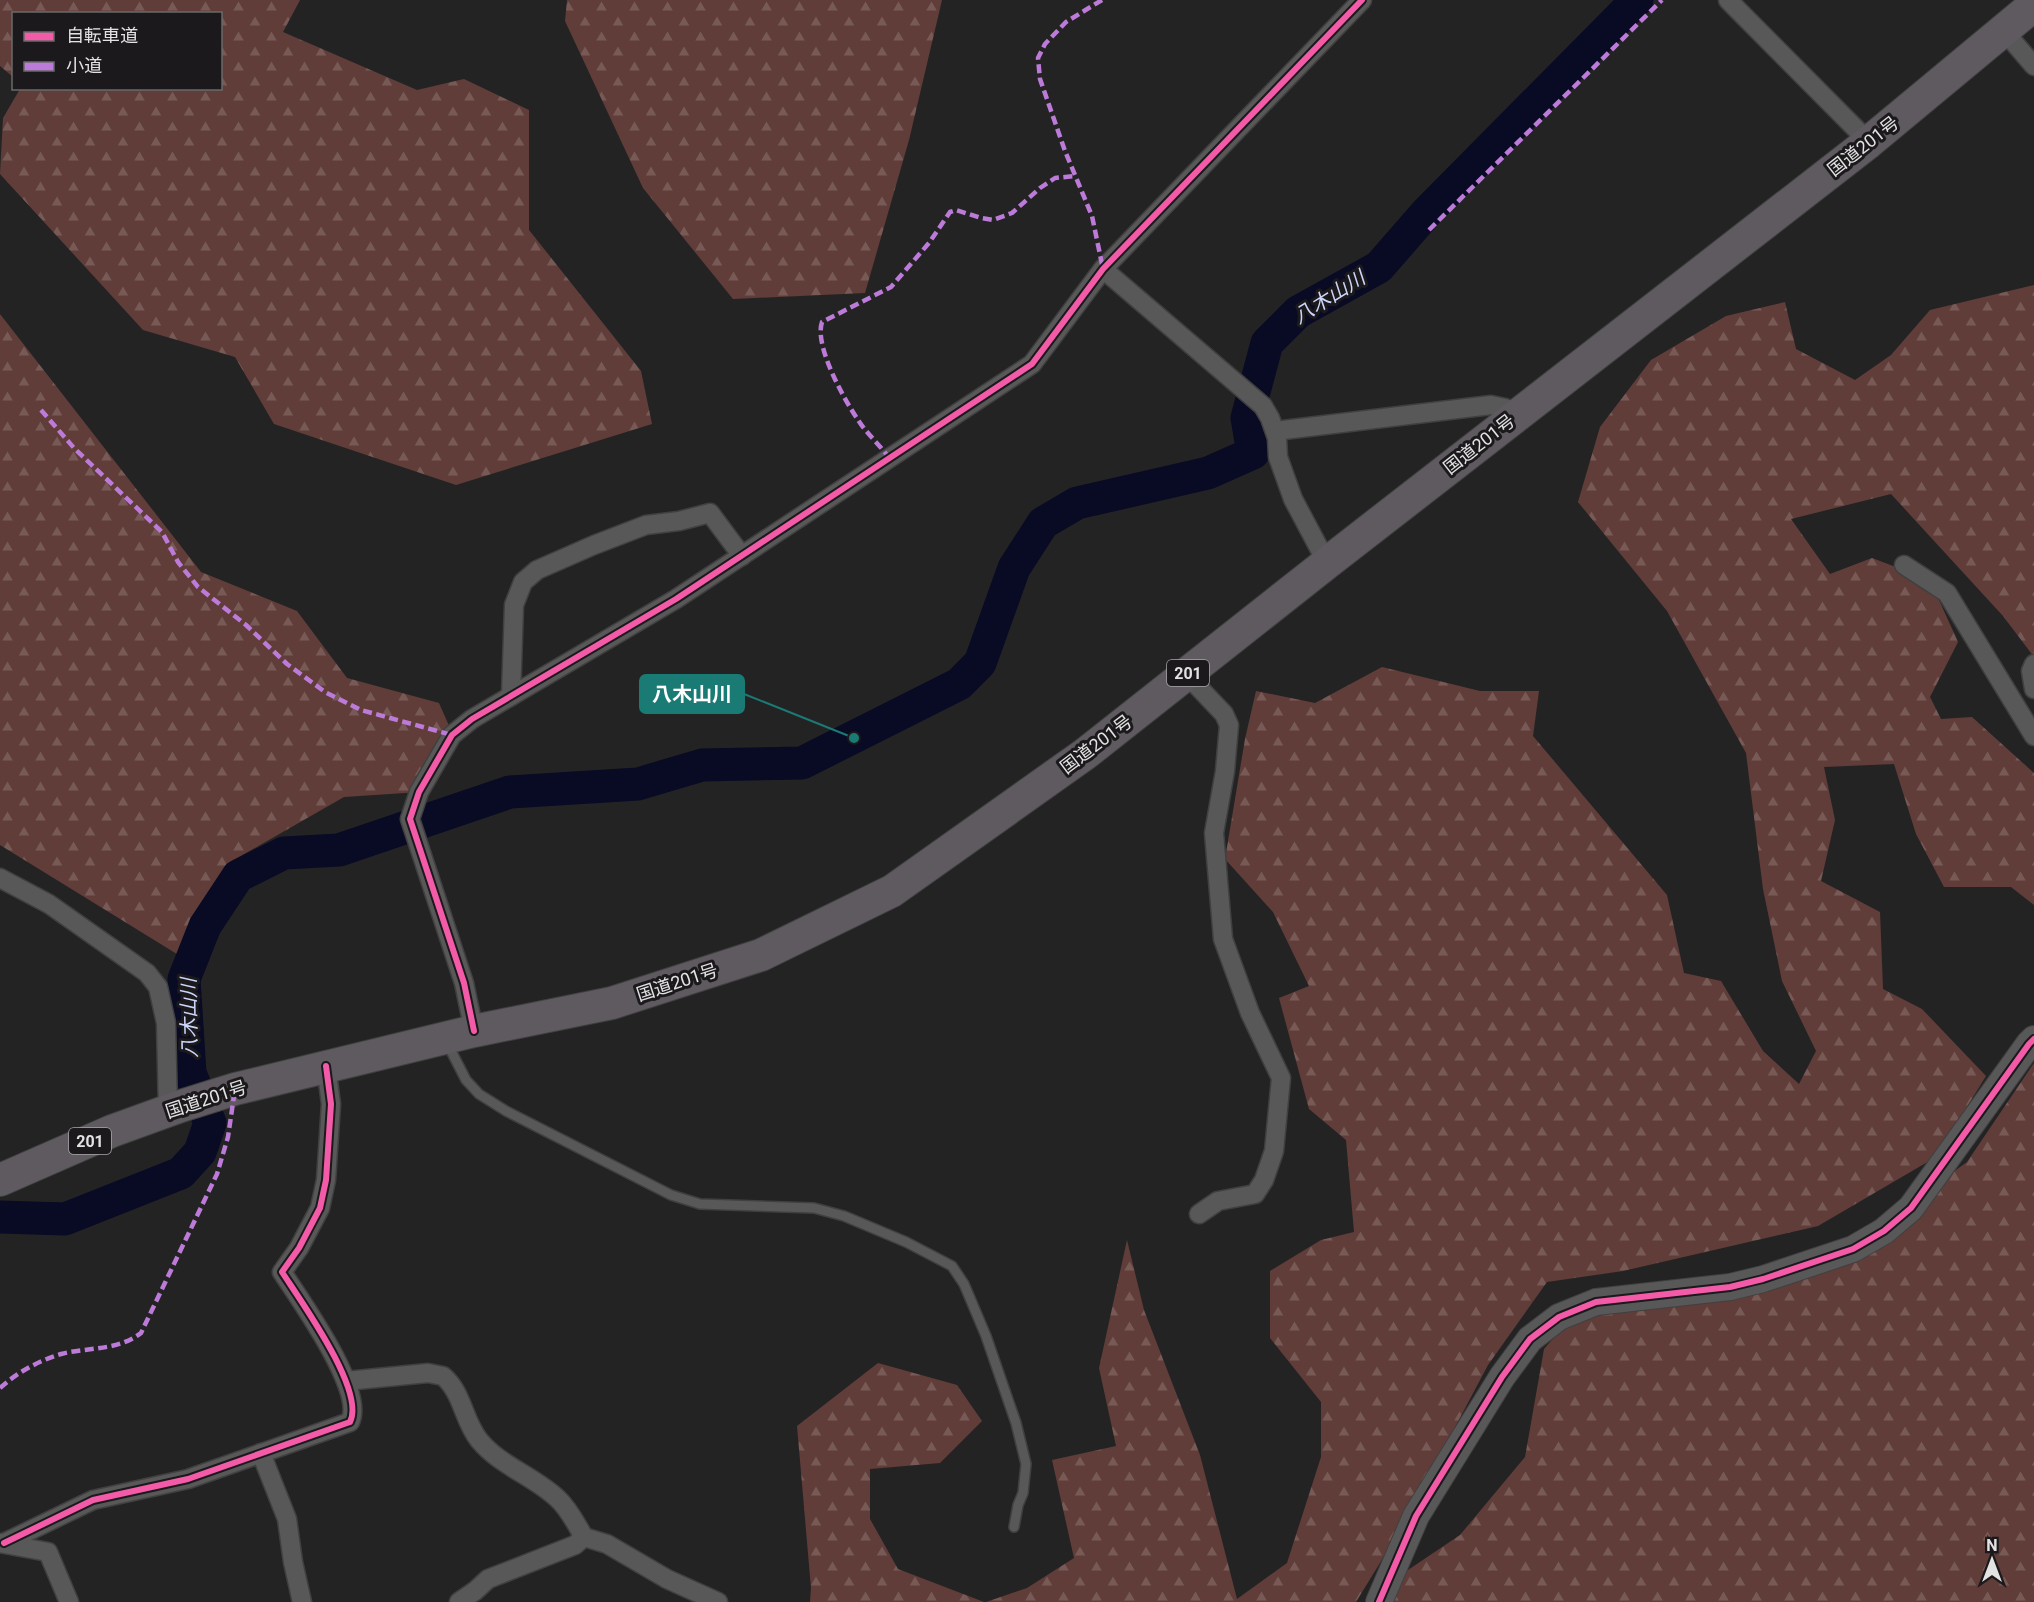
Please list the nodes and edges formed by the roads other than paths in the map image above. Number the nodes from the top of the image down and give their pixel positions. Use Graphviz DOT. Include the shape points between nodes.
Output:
graph roads {
  1 [pos="1362,0"];
  2 [pos="1728,0"];
  3 [pos="2034,5"];
  4 [pos="2004,31"];
  5 [pos="2034,66"];
  6 [pos="1869,142"];
  7 [pos="1103,269"];
  8 [pos="1518,414"];
  9 [pos="1275,431"];
  10 [pos="742,556"];
  11 [pos="1327,563"];
  12 [pos="1904,565"];
  13 [pos="2034,664"];
  14 [pos="1186,674"];
  15 [pos="2034,689"];
  16 [pos="511,696"];
  17 [pos="2034,736"];
  18 [pos="0,878"];
  19 [pos="459,1035"];
  20 [pos="2034,1039"];
  21 [pos="326,1066"];
  22 [pos="174,1108"];
  23 [pos="0,1180"];
  24 [pos="1198,1214"];
  25 [pos="346,1381"];
  26 [pos="261,1453"];
  27 [pos="1014,1527"];
  28 [pos="584,1537"];
  29 [pos="2,1543"];
  30 [pos="69,1602"];
  31 [pos="302,1602"];
  32 [pos="459,1602"];
  33 [pos="718,1602"];
  34 [pos="1379,1602"];
  1 -- 7 [label="street"];
  2 -- 6 [label="street"];
  3 -- 4 [label="highway, 国道201号 / 201"];
  4 -- 5 [label="street"];
  4 -- 6 [label="highway, 国道201号 / 201"];
  6 -- 8 [label="highway, 国道201号 / 201"];
  7 -- 9 [label="street" via="1263,406"];
  7 -- 10 [label="street" via="1032,364"];
  8 -- 9 [label="street" via="1491,405"];
  8 -- 11 [label="highway, 国道201号 / 201"];
  9 -- 11 [label="street" via="1278,457 1293,499"];
  10 -- 16 [label="street"];
  10 -- 16 [label="street" via="710,513 646,525 537,570 523,582 514,604"];
  11 -- 14 [label="highway, 国道201号 / 201"];
  12 -- 17 [label="street" via="1947,593"];
  13 -- 15 [label="street"];
  14 -- 19 [label="highway, 国道201号 / 201" via="1085,754 892,891 760,955 612,1003"];
  14 -- 24 [label="street" via="1224,714 1229,725 1214,833 1223,939 1250,1013 1281,1078 1274,1151 1264,1180 1255,1194 1218,1201"];
  16 -- 19 [label="street" via="452,735 419,792 412,826 464,983"];
  18 -- 22 [label="street" via="49,904 147,973 158,987 166,1023"];
  19 -- 21 [label="highway, 国道201号 / 201"];
  19 -- 27 [label="lane" via="466,1080 479,1094 671,1195 700,1204 814,1208 844,1216 952,1266 986,1336 1019,1433 1026,1464"];
  20 -- 34 [label="street" via="1911,1208 1884,1231 1853,1249 1763,1279 1730,1287 1596,1302 1559,1317 1530,1339 1416,1516"];
  21 -- 22 [label="highway, 国道201号 / 201"];
  21 -- 25 [label="street" via="331,1104 326,1180 320,1208 282,1272"];
  22 -- 23 [label="highway, 国道201号 / 201"];
  25 -- 26 [label="street" via="353,1408 350,1422"];
  25 -- 28 [label="street" via="428,1373 443,1376 457,1393 479,1441 557,1498"];
  26 -- 29 [label="street" via="188,1479 93,1500"];
  26 -- 31 [label="street" via="287,1519"];
  28 -- 32 [label="street" via="575,1545 488,1579"];
  28 -- 33 [label="street" via="607,1544 667,1579"];
  29 -- 30 [label="street" via="48,1552"];
}
